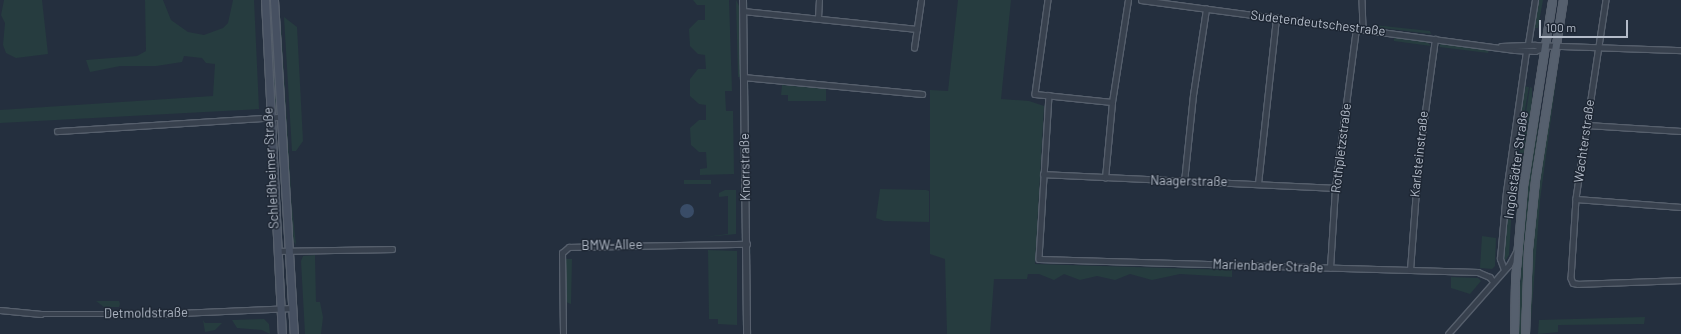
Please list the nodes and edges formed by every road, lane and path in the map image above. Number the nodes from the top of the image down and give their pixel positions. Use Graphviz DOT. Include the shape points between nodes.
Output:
graph roads {
  1 [pos="265,0"];
  2 [pos="274,0"];
  3 [pos="742,0"];
  4 [pos="819,0"];
  5 [pos="921,0"];
  6 [pos="1048,0"];
  7 [pos="1128,0"];
  8 [pos="1141,0"];
  9 [pos="1362,0"];
  10 [pos="1535,0"];
  11 [pos="1552,0"];
  12 [pos="1563,0"];
  13 [pos="1606,0"];
  14 [pos="1206,8"];
  15 [pos="743,11"];
  16 [pos="818,18"];
  17 [pos="1276,18"];
  18 [pos="1356,28"];
  19 [pos="917,29"];
  20 [pos="1363,29"];
  21 [pos="1435,39"];
  22 [pos="1528,44"];
  23 [pos="1495,46"];
  24 [pos="1555,46"];
  25 [pos="1598,46"];
  26 [pos="1545,47"];
  27 [pos="914,48"];
  28 [pos="1681,50"];
  29 [pos="1526,51"];
  30 [pos="743,77"];
  31 [pos="922,94"];
  32 [pos="1049,95"];
  33 [pos="1112,102"];
  34 [pos="280,117"];
  35 [pos="271,118"];
  36 [pos="1586,125"];
  37 [pos="1681,131"];
  38 [pos="57,132"];
  39 [pos="1044,174"];
  40 [pos="1105,178"];
  41 [pos="1184,182"];
  42 [pos="1258,184"];
  43 [pos="1335,188"];
  44 [pos="1576,199"];
  45 [pos="1681,207"];
  46 [pos="747,244"];
  47 [pos="1517,248"];
  48 [pos="392,249"];
  49 [pos="277,251"];
  50 [pos="288,251"];
  51 [pos="1330,268"];
  52 [pos="1410,270"];
  53 [pos="1504,270"];
  54 [pos="1681,280"];
  55 [pos="1493,281"];
  56 [pos="280,308"];
  57 [pos="292,308"];
  58 [pos="0,310"];
  59 [pos="282,334"];
  60 [pos="294,334"];
  61 [pos="563,334"];
  62 [pos="747,334"];
  63 [pos="1448,334"];
  64 [pos="1514,334"];
  65 [pos="1525,334"];
  1 -- 35 [label="main road, Schleißheimer Straße"];
  2 -- 34 [label="main road, Schleißheimer Straße"];
  3 -- 15 [label="street, Knorrstraße"];
  4 -- 16 [label="street"];
  5 -- 19 [label="street"];
  6 -- 32 [label="street" via="1035,94"];
  7 -- 33 [label="street"];
  8 -- 14 [label="street, Sudetendeutschestraße"];
  9 -- 20 [label="street"];
  10 -- 22 [label="street"];
  11 -- 26 [label="main road, Ingolstädter Straße"];
  12 -- 24 [label="main road, Ingolstädter Straße"];
  13 -- 25 [label="street, Wachterstraße"];
  14 -- 17 [label="street, Sudetendeutschestraße"];
  14 -- 41 [label="street"];
  15 -- 16 [label="street"];
  15 -- 30 [label="street, Knorrstraße"];
  16 -- 19 [label="street"];
  17 -- 18 [label="street, Sudetendeutschestraße"];
  17 -- 42 [label="street"];
  18 -- 20 [label="street, Sudetendeutschestraße"];
  18 -- 43 [label="street, Rothpletzstraße"];
  19 -- 27 [label="street"];
  20 -- 21 [label="street, Sudetendeutschestraße"];
  21 -- 23 [label="street, Sudetendeutschestraße"];
  21 -- 52 [label="street, Karlsteinstraße" via="1418,156"];
  22 -- 23 [label="street, Sudetendeutschestraße"];
  22 -- 26 [label="street, Sudetendeutschestraße"];
  23 -- 29 [label="street, Sudetendeutschestraße"];
  24 -- 25 [label="street, Sudetendeutschestraße"];
  24 -- 26 [label="street, Sudetendeutschestraße"];
  24 -- 65 [label="main road, Ingolstädter Straße" via="1531,216"];
  25 -- 28 [label="street, Sudetendeutschestraße"];
  25 -- 36 [label="street, Wachterstraße"];
  26 -- 29 [label="street, Sudetendeutschestraße"];
  26 -- 47 [label="main road, Ingolstädter Straße" via="1526,165"];
  29 -- 53 [label="street, Ingolstädter Straße" via="1507,186 1500,259"];
  30 -- 31 [label="street"];
  30 -- 46 [label="street, Knorrstraße"];
  32 -- 33 [label="street"];
  32 -- 39 [label="street"];
  33 -- 40 [label="street"];
  34 -- 35 [label="street"];
  34 -- 50 [label="main road, Schleißheimer Straße"];
  35 -- 38 [label="street"];
  35 -- 49 [label="main road, Schleißheimer Straße"];
  36 -- 37 [label="street"];
  36 -- 44 [label="street, Wachterstraße"];
  39 -- 40 [label="street, Naagerstraße"];
  39 -- 51 [label="street, Marienbader Straße" via="1039,259"];
  40 -- 41 [label="street, Naagerstraße"];
  41 -- 42 [label="street, Naagerstraße"];
  42 -- 43 [label="street, Naagerstraße"];
  43 -- 51 [label="street, Rothpletzstraße"];
  44 -- 45 [label="street"];
  44 -- 54 [label="street, Wachterstraße" via="1572,283"];
  46 -- 61 [label="street, BMW-Allee" via="569,247 562,253"];
  46 -- 62 [label="street, Knorrstraße"];
  47 -- 53 [label="street"];
  47 -- 64 [label="main road, Ingolstädter Straße"];
  48 -- 50 [label="street"];
  49 -- 50 [label="street"];
  49 -- 56 [label="main road, Schleißheimer Straße"];
  50 -- 57 [label="main road, Schleißheimer Straße"];
  51 -- 52 [label="street, Marienbader Straße"];
  52 -- 55 [label="street, Marienbader Straße" via="1478,272"];
  53 -- 55 [label="street"];
  55 -- 63 [label="street"];
  56 -- 57 [label="street, Detmoldstraße"];
  56 -- 58 [label="street, Detmoldstraße" via="156,314 41,314"];
  56 -- 59 [label="main road, Schleißheimer Straße"];
  57 -- 60 [label="main road, Schleißheimer Straße"];
}
